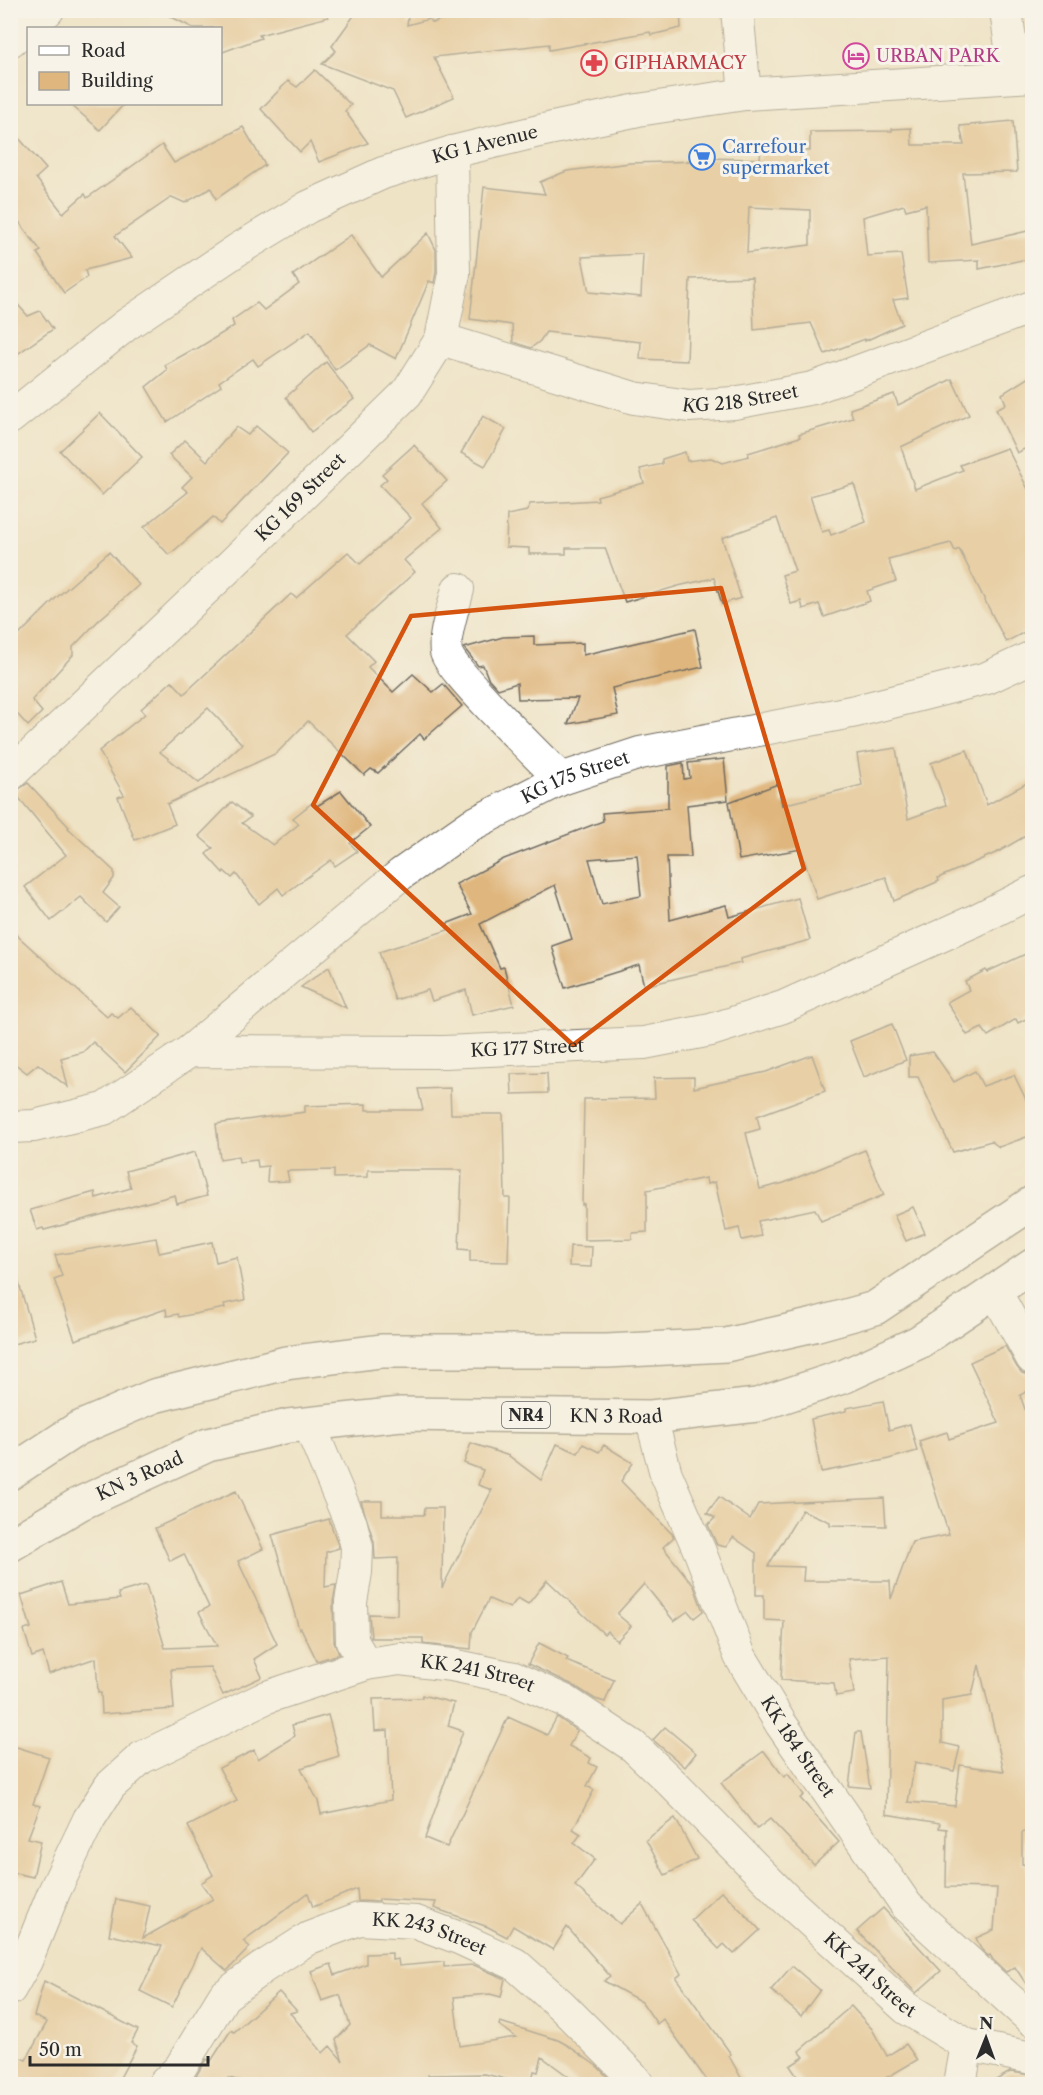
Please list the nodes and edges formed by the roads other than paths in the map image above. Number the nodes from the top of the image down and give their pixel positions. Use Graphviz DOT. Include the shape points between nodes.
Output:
graph roads {
  1 [pos="48,10"];
  2 [pos="737,10"];
  3 [pos="1006,10"];
  4 [pos="27,27"];
  5 [pos="27,27"];
  6 [pos="10,41"];
  7 [pos="1024,76"];
  8 [pos="745,94"];
  9 [pos="452,152"];
  10 [pos="1032,307"];
  11 [pos="441,339"];
  12 [pos="10,418"];
  13 [pos="458,589"];
  14 [pos="1032,657"];
  15 [pos="10,775"];
  16 [pos="561,779"];
  17 [pos="1032,892"];
  18 [pos="190,1051"];
  19 [pos="10,1127"];
  20 [pos="1032,1203"];
  21 [pos="1032,1266"];
  22 [pos="995,1291"];
  23 [pos="1032,1358"];
  24 [pos="651,1417"];
  25 [pos="309,1424"];
  26 [pos="10,1473"];
  27 [pos="10,1545"];
  28 [pos="366,1664"];
  29 [pos="10,1989"];
  30 [pos="1032,2020"];
  31 [pos="967,2045"];
  32 [pos="1032,2058"];
  33 [pos="164,2085"];
  34 [pos="638,2085"];
  35 [pos="960,2085"];
  1 -- 4 [label="street"];
  2 -- 8 [label="street"];
  3 -- 7 [label="street"];
  5 -- 6 [label="street"];
  7 -- 8 [label="street, KG 1 Avenue"];
  8 -- 9 [label="street, KG 1 Avenue" via="638,110"];
  9 -- 11 [label="street, KG 169 Street" via="454,274"];
  9 -- 12 [label="street, KG 1 Avenue" via="383,173 308,207 126,325"];
  10 -- 11 [label="street, KG 218 Street" via="813,388 734,403 689,406 634,398"];
  11 -- 15 [label="street, KG 169 Street" via="406,393 363,437"];
  13 -- 16 [label="street" via="446,641 447,657"];
  14 -- 16 [label="street, KG 175 Street" via="987,678 856,711 640,753"];
  16 -- 18 [label="street, KG 175 Street" via="471,825 401,874"];
  17 -- 18 [label="street, KG 177 Street" via="783,1007 711,1030 644,1043 444,1052"];
  18 -- 19 [label="street" via="104,1109 33,1126"];
  20 -- 26 [label="highway" via="875,1308 814,1325 726,1346 608,1351 381,1350 286,1363 154,1396 77,1429"];
  21 -- 22 [label="highway, KN 3 Road / NR4"];
  22 -- 23 [label="street"];
  22 -- 24 [label="highway, KN 3 Road / NR4" via="919,1342 844,1376 757,1405"];
  24 -- 25 [label="highway, KN 3 Road / NR4" via="401,1414"];
  24 -- 30 [label="street, KK 184 Street" via="666,1474 740,1656 781,1724 907,1906"];
  25 -- 27 [label="highway, KN 3 Road / NR4" via="208,1444 79,1504"];
  25 -- 28 [label="street" via="357,1547 351,1602 352,1641"];
  28 -- 29 [label="street, KK 241 Street" via="267,1698 212,1724 141,1758 110,1786 89,1819"];
  28 -- 31 [label="street, KK 241 Street" via="400,1659 452,1665 514,1678 565,1701 633,1746 786,1899 906,2008"];
  31 -- 32 [label="street, KK 241 Street"];
  31 -- 35 [label="street"];
  33 -- 34 [label="street, KK 243 Street" via="180,2067 224,1996 309,1938 359,1919 416,1922 515,1964 562,2006"];
}
